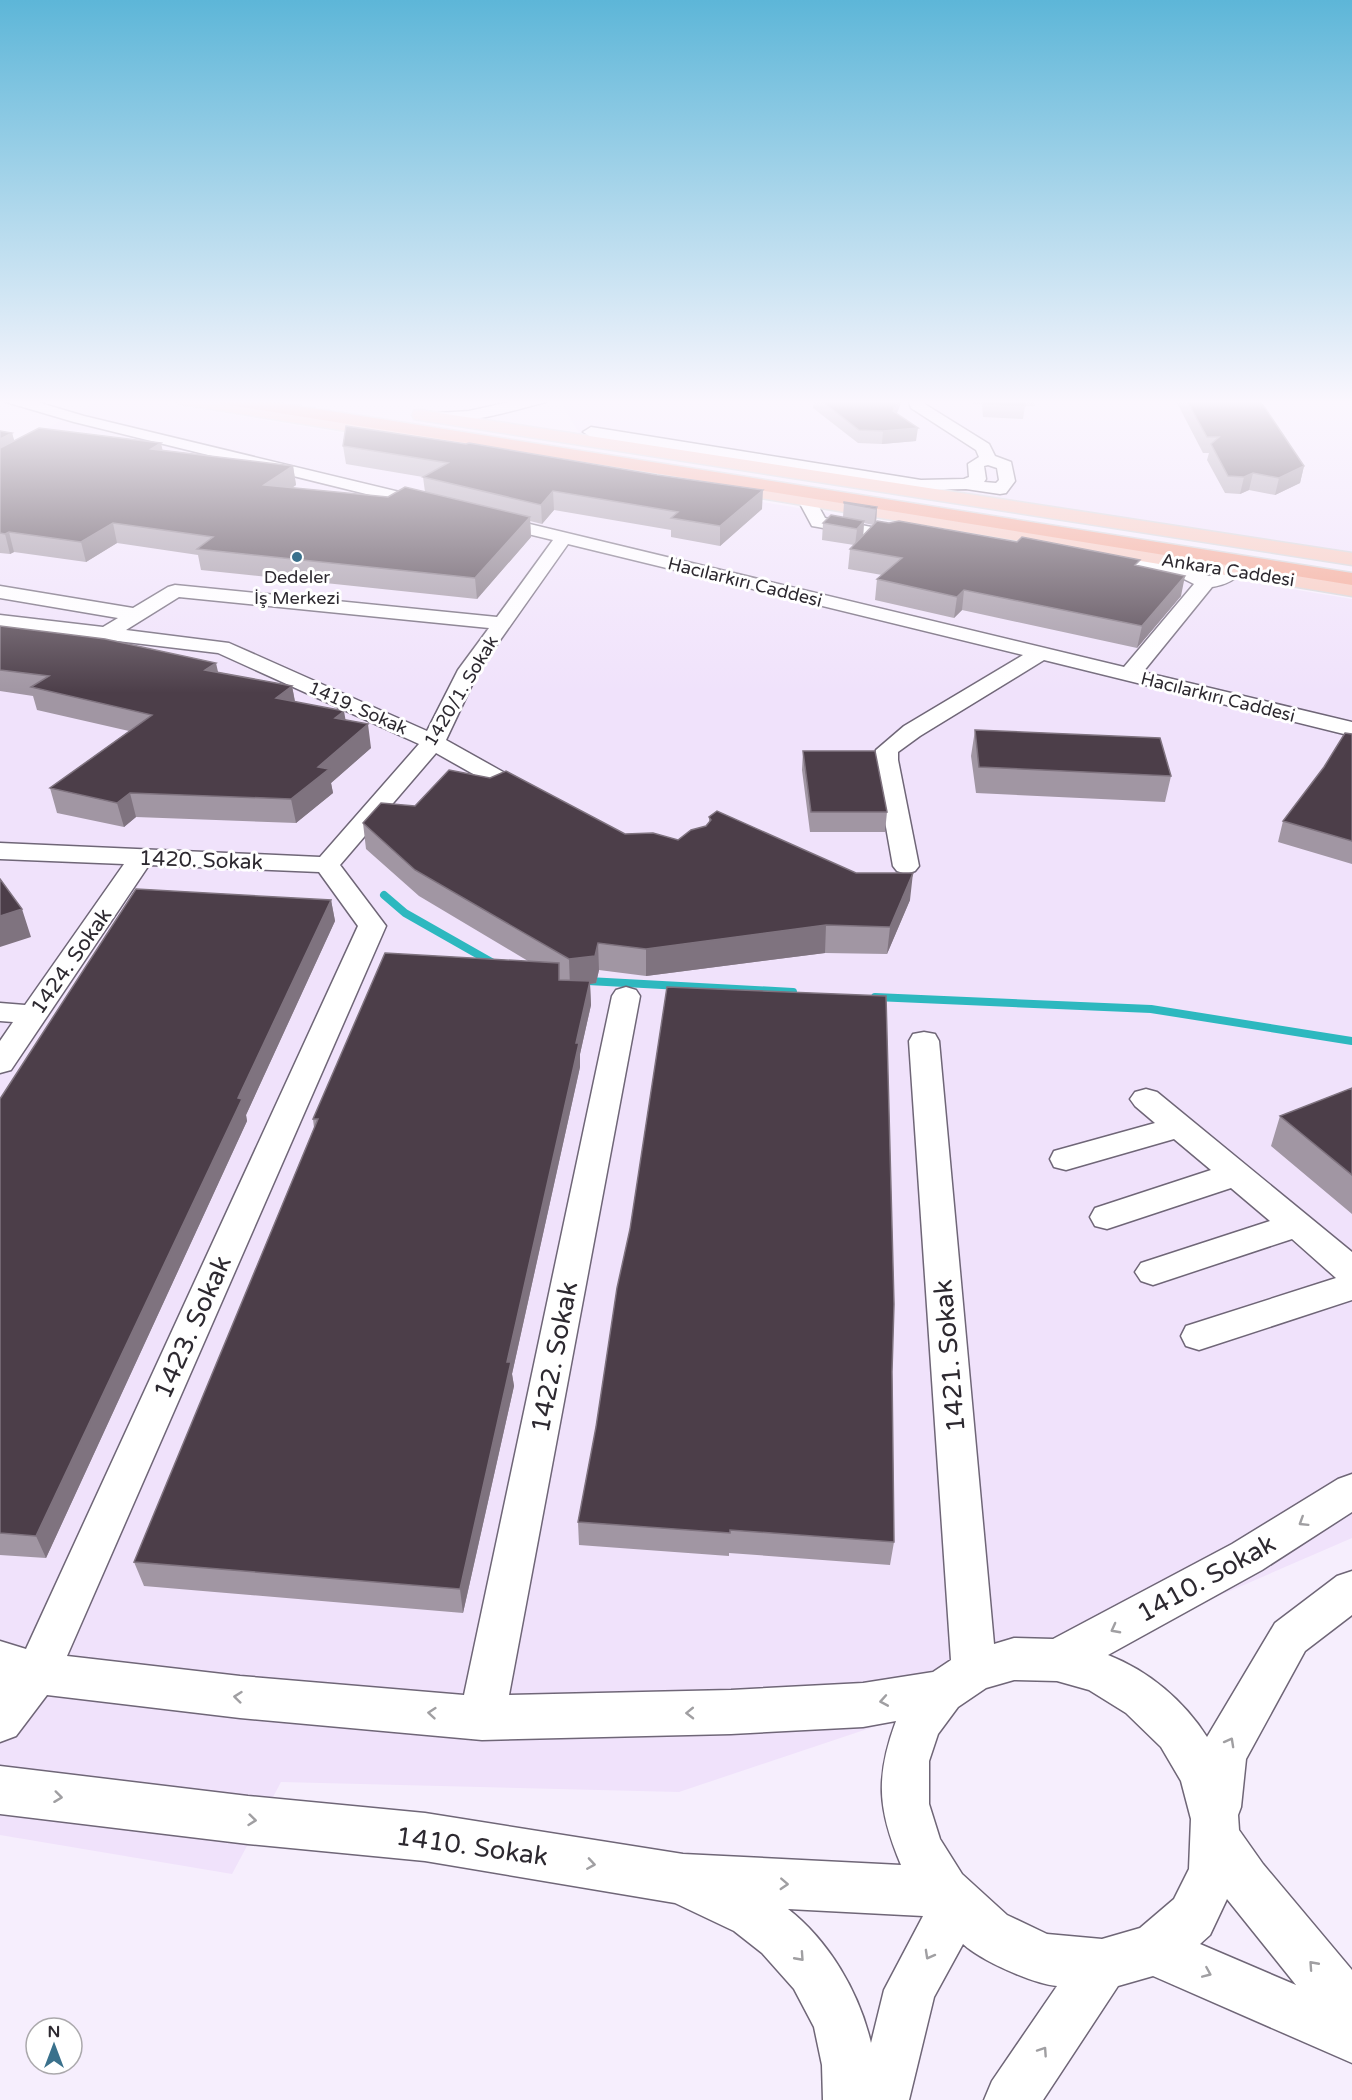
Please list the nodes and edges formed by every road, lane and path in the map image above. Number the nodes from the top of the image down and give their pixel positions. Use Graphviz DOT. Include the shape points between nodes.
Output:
graph roads {
  1 [pos="399,497"];
  2 [pos="788,497"];
  3 [pos="794,497"];
  4 [pos="811,497"];
  5 [pos="891,497"];
  6 [pos="942,497"];
  7 [pos="1010,497"];
  8 [pos="448,509"];
  9 [pos="1025,510"];
  10 [pos="472,515"];
  11 [pos="943,519"];
  12 [pos="564,537"];
  13 [pos="1125,553"];
  14 [pos="1352,559"];
  15 [pos="1352,569"];
  16 [pos="1233,571"];
  17 [pos="1352,579"];
  18 [pos="1206,582"];
  19 [pos="1352,590"];
  20 [pos="0,592"];
  21 [pos="137,615"];
  22 [pos="0,621"];
  23 [pos="502,623"];
  24 [pos="107,633"];
  25 [pos="1040,654"];
  26 [pos="1129,675"];
  27 [pos="1352,729"];
  28 [pos="433,742"];
  29 [pos="545,805"];
  30 [pos="0,851"];
  31 [pos="141,858"];
  32 [pos="327,865"];
  33 [pos="906,866"];
  34 [pos="626,996"];
  35 [pos="0,1012"];
  36 [pos="34,1014"];
  37 [pos="924,1041"];
  38 [pos="0,1064"];
  39 [pos="1146,1099"];
  40 [pos="1179,1127"];
  41 [pos="1066,1159"];
  42 [pos="1236,1174"];
  43 [pos="1107,1217"];
  44 [pos="1297,1225"];
  45 [pos="1352,1271"];
  46 [pos="1153,1272"];
  47 [pos="1352,1286"];
  48 [pos="1199,1336"];
  49 [pos="1352,1491"];
  50 [pos="1352,1590"];
  51 [pos="1057,1660"];
  52 [pos="18,1667"];
  53 [pos="958,1681"];
  54 [pos="482,1718"];
  55 [pos="0,1720"];
  56 [pos="0,1790"];
  57 [pos="1215,1828"];
  58 [pos="683,1880"];
  59 [pos="951,1898"];
  60 [pos="1154,1950"];
  61 [pos="1102,1965"];
  62 [pos="1352,2009"];
  63 [pos="1352,2036"];
  64 [pos="850,2100"];
  65 [pos="880,2100"];
  66 [pos="1011,2100"];
  1 -- 8 [label="street"];
  2 -- 11 [label="main road, Ankara Caddesi"];
  3 -- 11 [label="highway"];
  4 -- 11 [label="highway, Ankara Caddesi"];
  5 -- 15 [label="highway, Ankara Caddesi"];
  6 -- 9 [label="main road, Ankara Caddesi"];
  7 -- 9 [label="main road"];
  9 -- 14 [label="main road, Ankara Caddesi"];
  10 -- 12 [label="street, Hacılarkırı Caddesi"];
  11 -- 13 [label="main road, Ankara Caddesi"];
  11 -- 17 [label="highway, Ankara Caddesi"];
  12 -- 23 [label="street, 1420/1. Sokak"];
  12 -- 25 [label="street, Hacılarkırı Caddesi"];
  13 -- 16 [label="main road, Ankara Caddesi"];
  13 -- 18 [label="street" via="1120,560 1179,569"];
  16 -- 18 [label="street" via="1220,580"];
  16 -- 19 [label="main road, Ankara Caddesi"];
  18 -- 26 [label="street"];
  20 -- 21 [label="street"];
  21 -- 23 [label="street" via="176,591"];
  21 -- 24 [label="street"];
  22 -- 24 [label="street, 1419. Sokak"];
  23 -- 28 [label="street, 1420/1. Sokak" via="469,670"];
  24 -- 28 [label="street, 1419. Sokak" via="222,647"];
  25 -- 26 [label="street, Hacılarkırı Caddesi"];
  25 -- 33 [label="street" via="887,750"];
  26 -- 27 [label="street, Hacılarkırı Caddesi"];
  28 -- 29 [label="street, 1419. Sokak"];
  28 -- 32 [label="street, 1420/1. Sokak"];
  30 -- 31 [label="street, 1420. Sokak"];
  31 -- 32 [label="street, 1420. Sokak"];
  31 -- 36 [label="street, 1424. Sokak"];
  32 -- 52 [label="street, 1423. Sokak" via="372,926"];
  34 -- 54 [label="street, 1422. Sokak"];
  35 -- 36 [label="street"];
  36 -- 38 [label="street, 1424. Sokak"];
  37 -- 53 [label="street, 1421. Sokak"];
  39 -- 40 [label="street"];
  40 -- 41 [label="street"];
  40 -- 42 [label="street"];
  42 -- 43 [label="street"];
  42 -- 44 [label="street"];
  44 -- 45 [label="street"];
  44 -- 46 [label="street"];
  47 -- 48 [label="street"];
  49 -- 51 [label="street, 1410. Sokak, one-way" via="1247,1557"];
  57 -- 50 [label="street, one-way" via="1223,1754 1290,1637"];
  51 -- 53 [label="street" via="1014,1659"];
  51 -- 57 [label="street" via="1101,1673 1142,1698 1177,1731 1202,1773"];
  54 -- 52 [label="street, one-way" via="240,1697"];
  52 -- 55 [label="street, 1423. Sokak"];
  53 -- 54 [label="street, one-way" via="851,1706"];
  53 -- 59 [label="street" via="918,1723 906,1761 905,1804 919,1850"];
  56 -- 58 [label="street, 1410. Sokak, one-way" via="425,1837"];
  57 -- 60 [label="street" via="1214,1872 1192,1917"];
  62 -- 57 [label="street, one-way" via="1233,1867"];
  58 -- 59 [label="street, 1410. Sokak, one-way"];
  58 -- 64 [label="street, one-way" via="752,1913 780,1935 812,1971 838,2020 849,2065"];
  59 -- 61 [label="street" via="989,1933 1044,1959"];
  59 -- 65 [label="street, one-way" via="910,1990 886,2090"];
  60 -- 61 [label="street"];
  60 -- 63 [label="street, one-way"];
  66 -- 61 [label="street, one-way"];
}
